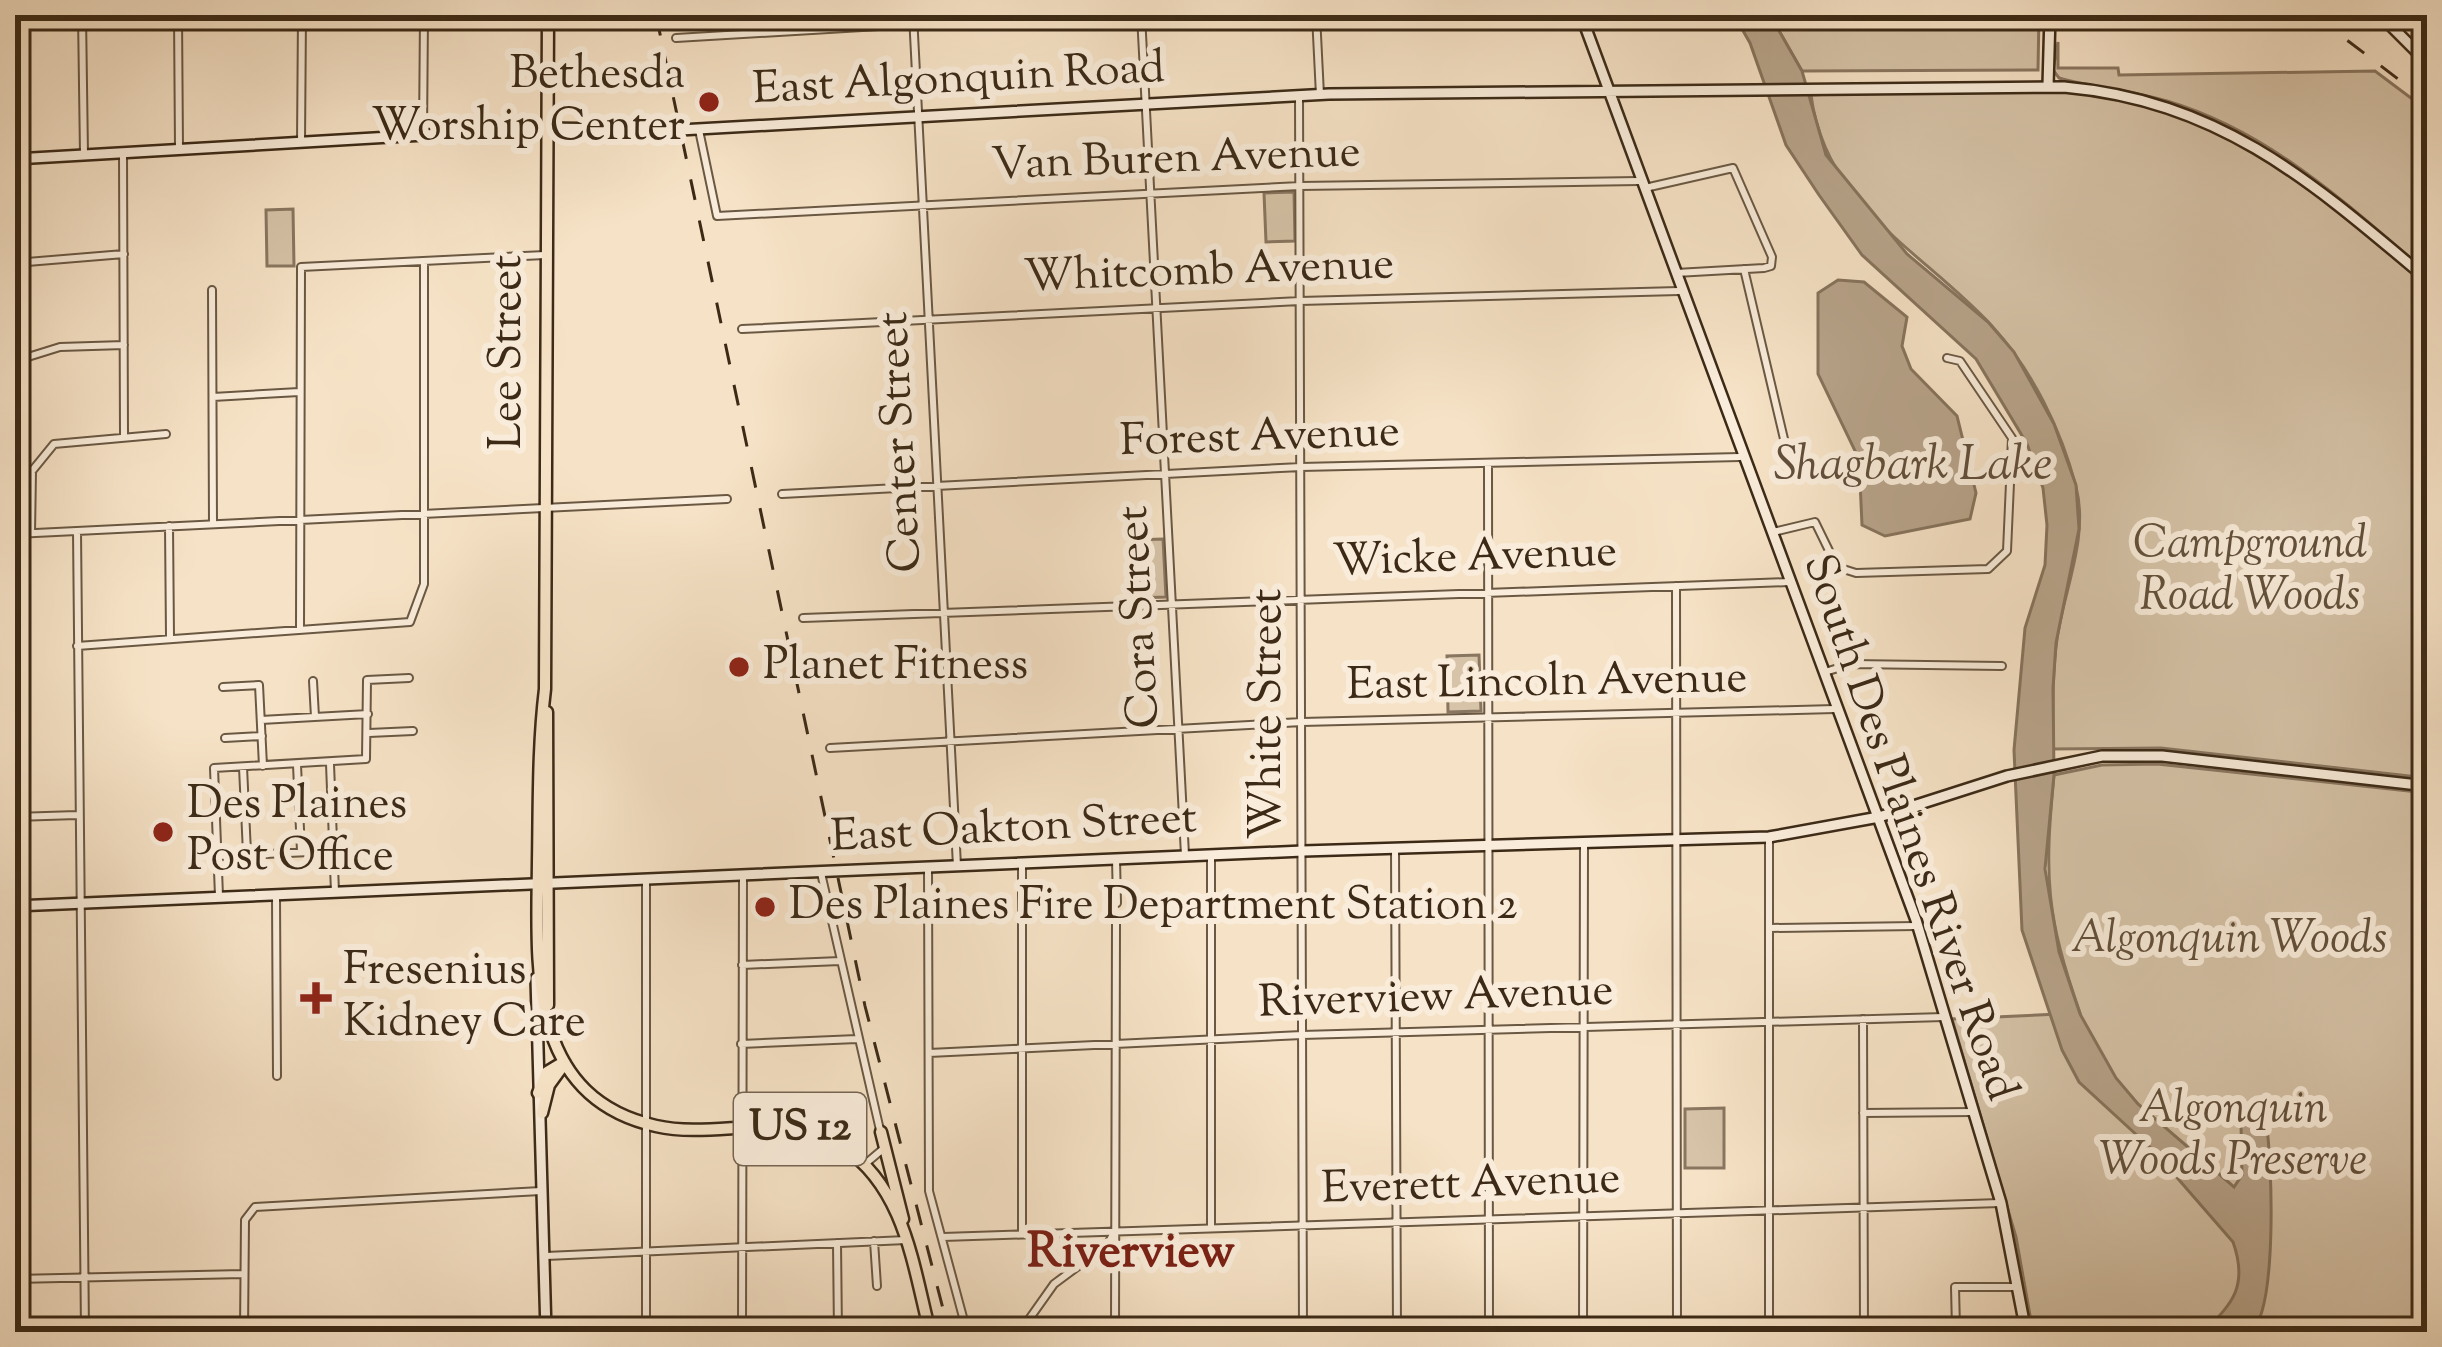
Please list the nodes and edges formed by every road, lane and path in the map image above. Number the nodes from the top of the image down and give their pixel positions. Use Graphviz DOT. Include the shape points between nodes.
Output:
graph roads {
  1 [pos="82,15"];
  2 [pos="178,15"];
  3 [pos="302,15"];
  4 [pos="424,15"];
  5 [pos="548,15"];
  6 [pos="1066,15"];
  7 [pos="1142,15"];
  8 [pos="1316,15"];
  9 [pos="1581,15"];
  10 [pos="2050,15"];
  11 [pos="2380,15"];
  12 [pos="914,20"];
  13 [pos="676,38"];
  14 [pos="2427,62"];
  15 [pos="2048,86"];
  16 [pos="1606,90"];
  17 [pos="1320,95"];
  18 [pos="1299,96"];
  19 [pos="1146,103"];
  20 [pos="919,116"];
  21 [pos="546,128"];
  22 [pos="699,130"];
  23 [pos="423,134"];
  24 [pos="302,142"];
  25 [pos="178,150"];
  26 [pos="123,153"];
  27 [pos="84,155"];
  28 [pos="15,158"];
  29 [pos="1640,185"];
  30 [pos="1300,186"];
  31 [pos="1151,193"];
  32 [pos="923,205"];
  33 [pos="124,254"];
  34 [pos="545,255"];
  35 [pos="424,261"];
  36 [pos="15,263"];
  37 [pos="1744,269"];
  38 [pos="1673,273"];
  39 [pos="2427,279"];
  40 [pos="212,290"];
  41 [pos="1679,291"];
  42 [pos="1300,301"];
  43 [pos="1157,308"];
  44 [pos="929,319"];
  45 [pos="742,329"];
  46 [pos="124,345"];
  47 [pos="1948,358"];
  48 [pos="15,361"];
  49 [pos="299,392"];
  50 [pos="213,397"];
  51 [pos="166,434"];
  52 [pos="124,436"];
  53 [pos="1784,439"];
  54 [pos="1740,457"];
  55 [pos="1488,466"];
  56 [pos="1301,467"];
  57 [pos="1167,475"];
  58 [pos="938,486"];
  59 [pos="782,494"];
  60 [pos="727,499"];
  61 [pos="544,507"];
  62 [pos="423,513"];
  63 [pos="300,519"];
  64 [pos="213,524"];
  65 [pos="169,526"];
  66 [pos="77,531"];
  67 [pos="1770,532"];
  68 [pos="31,533"];
  69 [pos="15,534"];
  70 [pos="1789,582"];
  71 [pos="1676,586"];
  72 [pos="1488,591"];
  73 [pos="1302,597"];
  74 [pos="1174,601"];
  75 [pos="944,612"];
  76 [pos="803,618"];
  77 [pos="300,630"];
  78 [pos="170,637"];
  79 [pos="76,646"];
  80 [pos="2002,667"];
  81 [pos="1822,673"];
  82 [pos="409,678"];
  83 [pos="313,681"];
  84 [pos="223,687"];
  85 [pos="1834,709"];
  86 [pos="368,714"];
  87 [pos="1676,715"];
  88 [pos="315,717"];
  89 [pos="1489,718"];
  90 [pos="261,720"];
  91 [pos="1302,722"];
  92 [pos="1180,729"];
  93 [pos="413,731"];
  94 [pos="369,733"];
  95 [pos="262,736"];
  96 [pos="224,738"];
  97 [pos="951,740"];
  98 [pos="830,748"];
  99 [pos="330,764"];
  100 [pos="297,765"];
  101 [pos="263,766"];
  102 [pos="242,767"];
  103 [pos="2426,786"];
  104 [pos="76,815"];
  105 [pos="15,817"];
  106 [pos="1879,818"];
  107 [pos="1768,837"];
  108 [pos="1676,839"];
  109 [pos="1584,842"];
  110 [pos="1490,845"];
  111 [pos="1395,847"];
  112 [pos="1303,850"];
  113 [pos="333,851"];
  114 [pos="301,852"];
  115 [pos="247,854"];
  116 [pos="1211,854"];
  117 [pos="1185,855"];
  118 [pos="218,856"];
  119 [pos="1116,859"];
  120 [pos="1022,864"];
  121 [pos="957,866"];
  122 [pos="928,868"];
  123 [pos="821,872"];
  124 [pos="742,876"];
  125 [pos="646,880"];
  126 [pos="543,885"];
  127 [pos="335,894"];
  128 [pos="276,897"];
  129 [pos="219,900"];
  130 [pos="1117,903"];
  131 [pos="80,904"];
  132 [pos="15,906"];
  133 [pos="1117,923"];
  134 [pos="1917,926"];
  135 [pos="1770,928"];
  136 [pos="840,961"];
  137 [pos="742,965"];
  138 [pos="536,974"];
  139 [pos="1945,1017"];
  140 [pos="1863,1019"];
  141 [pos="1769,1022"];
  142 [pos="1676,1024"];
  143 [pos="548,1026"];
  144 [pos="1584,1027"];
  145 [pos="1490,1029"];
  146 [pos="1397,1032"];
  147 [pos="1303,1035"];
  148 [pos="859,1039"];
  149 [pos="1211,1039"];
  150 [pos="741,1044"];
  151 [pos="1115,1044"];
  152 [pos="1022,1048"];
  153 [pos="929,1053"];
  154 [pos="566,1063"];
  155 [pos="277,1076"];
  156 [pos="538,1093"];
  157 [pos="1974,1112"];
  158 [pos="542,1113"];
  159 [pos="1863,1113"];
  160 [pos="646,1123"];
  161 [pos="742,1126"];
  162 [pos="881,1132"];
  163 [pos="864,1165"];
  164 [pos="544,1190"];
  165 [pos="2000,1203"];
  166 [pos="1864,1207"];
  167 [pos="1768,1210"];
  168 [pos="1677,1213"];
  169 [pos="1584,1216"];
  170 [pos="1490,1218"];
  171 [pos="1397,1221"];
  172 [pos="1303,1224"];
  173 [pos="1211,1227"];
  174 [pos="1114,1230"];
  175 [pos="904,1234"];
  176 [pos="1022,1234"];
  177 [pos="943,1237"];
  178 [pos="874,1241"];
  179 [pos="837,1243"];
  180 [pos="742,1247"];
  181 [pos="645,1252"];
  182 [pos="546,1256"];
  183 [pos="243,1274"];
  184 [pos="85,1278"];
  185 [pos="15,1280"];
  186 [pos="877,1286"];
  187 [pos="2019,1286"];
  188 [pos="1956,1328"];
  189 [pos="85,1332"];
  190 [pos="244,1332"];
  191 [pos="546,1332"];
  192 [pos="646,1332"];
  193 [pos="742,1332"];
  194 [pos="838,1332"];
  195 [pos="931,1332"];
  196 [pos="967,1332"];
  197 [pos="1020,1332"];
  198 [pos="1114,1332"];
  199 [pos="1304,1332"];
  200 [pos="1396,1332"];
  201 [pos="1490,1332"];
  202 [pos="1583,1332"];
  203 [pos="1677,1332"];
  204 [pos="1769,1332"];
  205 [pos="1864,1332"];
  206 [pos="2026,1332"];
  1 -- 27 [label="street"];
  2 -- 25 [label="street"];
  3 -- 24 [label="street"];
  4 -- 23 [label="street"];
  5 -- 21 [label="main road, Lee Street / US 12"];
  6 -- 12 [label="street"];
  7 -- 19 [label="street, Cora Street"];
  8 -- 17 [label="street"];
  9 -- 16 [label="main road, South Des Plaines River Road"];
  10 -- 15 [label="main road"];
  11 -- 14 [label="main road"];
  12 -- 13 [label="street"];
  12 -- 20 [label="street, Center Street"];
  15 -- 16 [label="main road, East Algonquin Road"];
  15 -- 39 [label="main road, East Algonquin Road" via="2142,99 2242,137"];
  16 -- 17 [label="main road, East Algonquin Road"];
  16 -- 29 [label="main road, South Des Plaines River Road"];
  17 -- 18 [label="main road, East Algonquin Road"];
  18 -- 19 [label="main road, East Algonquin Road"];
  18 -- 30 [label="street, White Street"];
  19 -- 20 [label="main road, East Algonquin Road"];
  19 -- 31 [label="street, Cora Street"];
  20 -- 22 [label="main road, East Algonquin Road"];
  20 -- 32 [label="street, Center Street"];
  21 -- 22 [label="main road, East Algonquin Road"];
  21 -- 23 [label="main road, East Algonquin Road"];
  21 -- 34 [label="main road, Lee Street / US 12"];
  22 -- 32 [label="street, Van Buren Avenue" via="717,216"];
  23 -- 24 [label="main road, East Algonquin Road"];
  24 -- 25 [label="main road, East Algonquin Road"];
  25 -- 26 [label="main road, East Algonquin Road"];
  26 -- 27 [label="main road, East Algonquin Road"];
  26 -- 33 [label="street"];
  27 -- 28 [label="main road, East Algonquin Road"];
  29 -- 30 [label="street, Van Buren Avenue"];
  29 -- 37 [label="street, Van Buren Avenue" via="1733,168 1772,261"];
  29 -- 38 [label="main road, South Des Plaines River Road"];
  30 -- 31 [label="street, Van Buren Avenue"];
  30 -- 42 [label="street, White Street"];
  31 -- 32 [label="street, Van Buren Avenue"];
  31 -- 43 [label="street, Cora Street"];
  32 -- 44 [label="street, Center Street"];
  33 -- 36 [label="street"];
  33 -- 46 [label="street"];
  34 -- 35 [label="street"];
  34 -- 61 [label="main road, Lee Street / US 12"];
  35 -- 49 [label="street" via="301,267"];
  35 -- 62 [label="street"];
  37 -- 38 [label="street"];
  37 -- 53 [label="street"];
  38 -- 41 [label="main road, South Des Plaines River Road"];
  40 -- 50 [label="street"];
  41 -- 42 [label="street, Whitcomb Avenue"];
  41 -- 54 [label="main road, South Des Plaines River Road"];
  42 -- 43 [label="street, Whitcomb Avenue"];
  42 -- 56 [label="street, White Street"];
  43 -- 44 [label="street, Whitcomb Avenue"];
  43 -- 57 [label="street, Cora Street"];
  44 -- 45 [label="street, Whitcomb Avenue"];
  44 -- 58 [label="street, Center Street"];
  46 -- 48 [label="street" via="60,347"];
  46 -- 52 [label="street"];
  47 -- 67 [label="street" via="1960,361 2012,438 2000,563 1856,573 1837,567 1815,522"];
  49 -- 50 [label="street"];
  49 -- 63 [label="street"];
  50 -- 64 [label="street"];
  51 -- 52 [label="street"];
  52 -- 68 [label="street" via="64,441 46,451 32,471"];
  54 -- 55 [label="street, Forest Avenue"];
  54 -- 67 [label="main road, South Des Plaines River Road"];
  55 -- 56 [label="street, Forest Avenue"];
  55 -- 72 [label="street"];
  56 -- 57 [label="street, Forest Avenue"];
  56 -- 73 [label="street, White Street"];
  57 -- 58 [label="street, Forest Avenue"];
  57 -- 74 [label="street, Cora Street"];
  58 -- 59 [label="street, Forest Avenue"];
  58 -- 75 [label="street, Center Street"];
  60 -- 61 [label="street"];
  61 -- 62 [label="street"];
  61 -- 126 [label="main road, Lee Street / US 12" via="550,736"];
  62 -- 63 [label="street"];
  62 -- 77 [label="street" via="424,584 414,618"];
  63 -- 64 [label="street"];
  63 -- 77 [label="street"];
  64 -- 65 [label="street"];
  65 -- 66 [label="street"];
  65 -- 78 [label="street"];
  66 -- 68 [label="street"];
  66 -- 79 [label="street"];
  67 -- 70 [label="main road, South Des Plaines River Road"];
  68 -- 69 [label="street"];
  70 -- 71 [label="street, Wicke Avenue"];
  70 -- 81 [label="main road, South Des Plaines River Road"];
  71 -- 72 [label="street, Wicke Avenue"];
  71 -- 87 [label="street"];
  72 -- 73 [label="street, Wicke Avenue"];
  72 -- 89 [label="street"];
  73 -- 74 [label="street, Wicke Avenue"];
  73 -- 91 [label="street, White Street"];
  74 -- 75 [label="street, Wicke Avenue"];
  74 -- 92 [label="street, Cora Street"];
  75 -- 76 [label="street, Wicke Avenue"];
  75 -- 97 [label="street, Center Street"];
  77 -- 78 [label="street"];
  78 -- 79 [label="street"];
  79 -- 104 [label="street"];
  80 -- 81 [label="street" via="1851,664"];
  81 -- 85 [label="main road, South Des Plaines River Road"];
  82 -- 86 [label="street" via="367,680"];
  83 -- 88 [label="street"];
  84 -- 90 [label="street" via="259,685"];
  85 -- 87 [label="street, East Lincoln Avenue"];
  85 -- 106 [label="main road, South Des Plaines River Road"];
  86 -- 88 [label="street"];
  86 -- 94 [label="street"];
  87 -- 89 [label="street, East Lincoln Avenue"];
  87 -- 108 [label="street"];
  88 -- 90 [label="street"];
  89 -- 91 [label="street, East Lincoln Avenue"];
  89 -- 110 [label="street"];
  90 -- 95 [label="street"];
  91 -- 92 [label="street, East Lincoln Avenue"];
  91 -- 112 [label="street, White Street"];
  92 -- 97 [label="street, East Lincoln Avenue"];
  92 -- 117 [label="street, Cora Street"];
  93 -- 94 [label="street"];
  94 -- 99 [label="street" via="366,759"];
  95 -- 96 [label="street"];
  95 -- 101 [label="street"];
  97 -- 98 [label="street, East Lincoln Avenue"];
  97 -- 121 [label="street, Center Street"];
  99 -- 100 [label="street"];
  99 -- 113 [label="street"];
  100 -- 101 [label="street"];
  100 -- 114 [label="street"];
  101 -- 102 [label="street"];
  102 -- 115 [label="street"];
  102 -- 118 [label="street" via="214,768"];
  103 -- 106 [label="main road, East Oakton Street" via="2162,756 2062,762"];
  104 -- 105 [label="street"];
  104 -- 131 [label="street"];
  106 -- 107 [label="main road, East Oakton Street"];
  106 -- 134 [label="main road, South Des Plaines River Road"];
  107 -- 108 [label="main road, East Oakton Street"];
  107 -- 135 [label="street"];
  108 -- 109 [label="main road, East Oakton Street"];
  108 -- 142 [label="street"];
  109 -- 110 [label="main road, East Oakton Street"];
  109 -- 144 [label="street"];
  110 -- 111 [label="main road, East Oakton Street"];
  110 -- 145 [label="street"];
  111 -- 112 [label="main road, East Oakton Street"];
  111 -- 146 [label="street"];
  112 -- 116 [label="main road, East Oakton Street"];
  112 -- 147 [label="street, White Street"];
  113 -- 114 [label="street"];
  113 -- 127 [label="street"];
  114 -- 115 [label="street"];
  115 -- 118 [label="street"];
  116 -- 117 [label="main road, East Oakton Street"];
  116 -- 149 [label="street"];
  117 -- 119 [label="main road, East Oakton Street"];
  118 -- 129 [label="street"];
  119 -- 120 [label="main road, East Oakton Street"];
  119 -- 130 [label="street"];
  120 -- 121 [label="main road, East Oakton Street"];
  120 -- 152 [label="street"];
  121 -- 122 [label="main road, East Oakton Street"];
  122 -- 123 [label="main road, East Oakton Street"];
  122 -- 153 [label="street"];
  123 -- 124 [label="main road, East Oakton Street"];
  123 -- 136 [label="street"];
  124 -- 125 [label="main road, East Oakton Street"];
  124 -- 137 [label="street"];
  125 -- 126 [label="main road, East Oakton Street"];
  125 -- 160 [label="street"];
  126 -- 127 [label="main road, East Oakton Street"];
  126 -- 138 [label="main road, Lee Street / US 12"];
  126 -- 143 [label="main road, Lee Street / US 12"];
  127 -- 128 [label="main road, East Oakton Street"];
  128 -- 129 [label="main road, East Oakton Street"];
  128 -- 155 [label="street"];
  129 -- 131 [label="main road, East Oakton Street"];
  131 -- 132 [label="main road, East Oakton Street"];
  131 -- 184 [label="street"];
  133 -- 151 [label="street"];
  134 -- 135 [label="street"];
  134 -- 139 [label="main road, South Des Plaines River Road"];
  135 -- 141 [label="street"];
  136 -- 137 [label="street"];
  136 -- 148 [label="street"];
  137 -- 150 [label="street"];
  138 -- 143 [label="main road, US 12"];
  138 -- 156 [label="main road, Lee Street"];
  139 -- 140 [label="street, Riverview Avenue"];
  139 -- 157 [label="main road, South Des Plaines River Road"];
  140 -- 141 [label="street, Riverview Avenue"];
  140 -- 159 [label="street"];
  141 -- 142 [label="street, Riverview Avenue"];
  141 -- 167 [label="street"];
  142 -- 144 [label="street, Riverview Avenue"];
  142 -- 168 [label="street"];
  143 -- 154 [label="main road, US 12"];
  144 -- 145 [label="street, Riverview Avenue"];
  144 -- 169 [label="street"];
  145 -- 146 [label="street, Riverview Avenue"];
  145 -- 170 [label="street"];
  146 -- 147 [label="street, Riverview Avenue"];
  146 -- 171 [label="street"];
  147 -- 149 [label="street, Riverview Avenue"];
  147 -- 172 [label="street, White Street"];
  148 -- 150 [label="street"];
  148 -- 162 [label="street"];
  149 -- 151 [label="street, Riverview Avenue"];
  149 -- 173 [label="street"];
  150 -- 161 [label="street"];
  151 -- 152 [label="street, Riverview Avenue"];
  151 -- 174 [label="street"];
  152 -- 153 [label="street, Riverview Avenue"];
  152 -- 176 [label="street"];
  153 -- 177 [label="street" via="928,1191"];
  154 -- 156 [label="main road" via="547,1072"];
  154 -- 158 [label="main road"];
  154 -- 160 [label="main road, US 12" via="618,1113"];
  156 -- 158 [label="main road, Lee Street"];
  157 -- 159 [label="street"];
  157 -- 165 [label="main road, South Des Plaines River Road"];
  158 -- 164 [label="main road, Lee Street"];
  159 -- 166 [label="street"];
  160 -- 161 [label="main road, US 12"];
  160 -- 181 [label="street"];
  161 -- 163 [label="main road, US 12" via="805,1130"];
  161 -- 180 [label="street"];
  162 -- 163 [label="street" via="883,1153"];
  162 -- 175 [label="main road"];
  163 -- 175 [label="main road, US 12" via="888,1194"];
  164 -- 182 [label="main road, Lee Street"];
  164 -- 183 [label="street" via="255,1207 245,1220"];
  165 -- 166 [label="street, Everett Avenue"];
  165 -- 187 [label="main road, South Des Plaines River Road"];
  166 -- 167 [label="street, Everett Avenue"];
  166 -- 205 [label="street"];
  167 -- 168 [label="street, Everett Avenue"];
  167 -- 204 [label="street"];
  168 -- 169 [label="street, Everett Avenue"];
  168 -- 203 [label="street"];
  169 -- 170 [label="street, Everett Avenue"];
  169 -- 202 [label="street"];
  170 -- 171 [label="street, Everett Avenue"];
  170 -- 201 [label="street"];
  171 -- 172 [label="street, Everett Avenue"];
  171 -- 200 [label="street"];
  172 -- 173 [label="street, Everett Avenue"];
  172 -- 199 [label="street, White Street"];
  173 -- 174 [label="street, Everett Avenue"];
  174 -- 176 [label="street, Everett Avenue"];
  174 -- 197 [label="street" via="1108,1244 1054,1284"];
  174 -- 198 [label="street"];
  175 -- 178 [label="street"];
  175 -- 195 [label="main road, US 12"];
  176 -- 177 [label="street, Everett Avenue"];
  177 -- 196 [label="street"];
  178 -- 179 [label="street"];
  178 -- 186 [label="street"];
  179 -- 180 [label="street"];
  179 -- 194 [label="street"];
  180 -- 181 [label="street"];
  180 -- 193 [label="street"];
  181 -- 182 [label="street"];
  181 -- 192 [label="street"];
  182 -- 191 [label="main road, Lee Street"];
  183 -- 184 [label="street"];
  183 -- 190 [label="street"];
  184 -- 185 [label="street"];
  184 -- 189 [label="street"];
  187 -- 188 [label="street" via="1954,1288"];
  187 -- 206 [label="main road, South Des Plaines River Road"];
}
